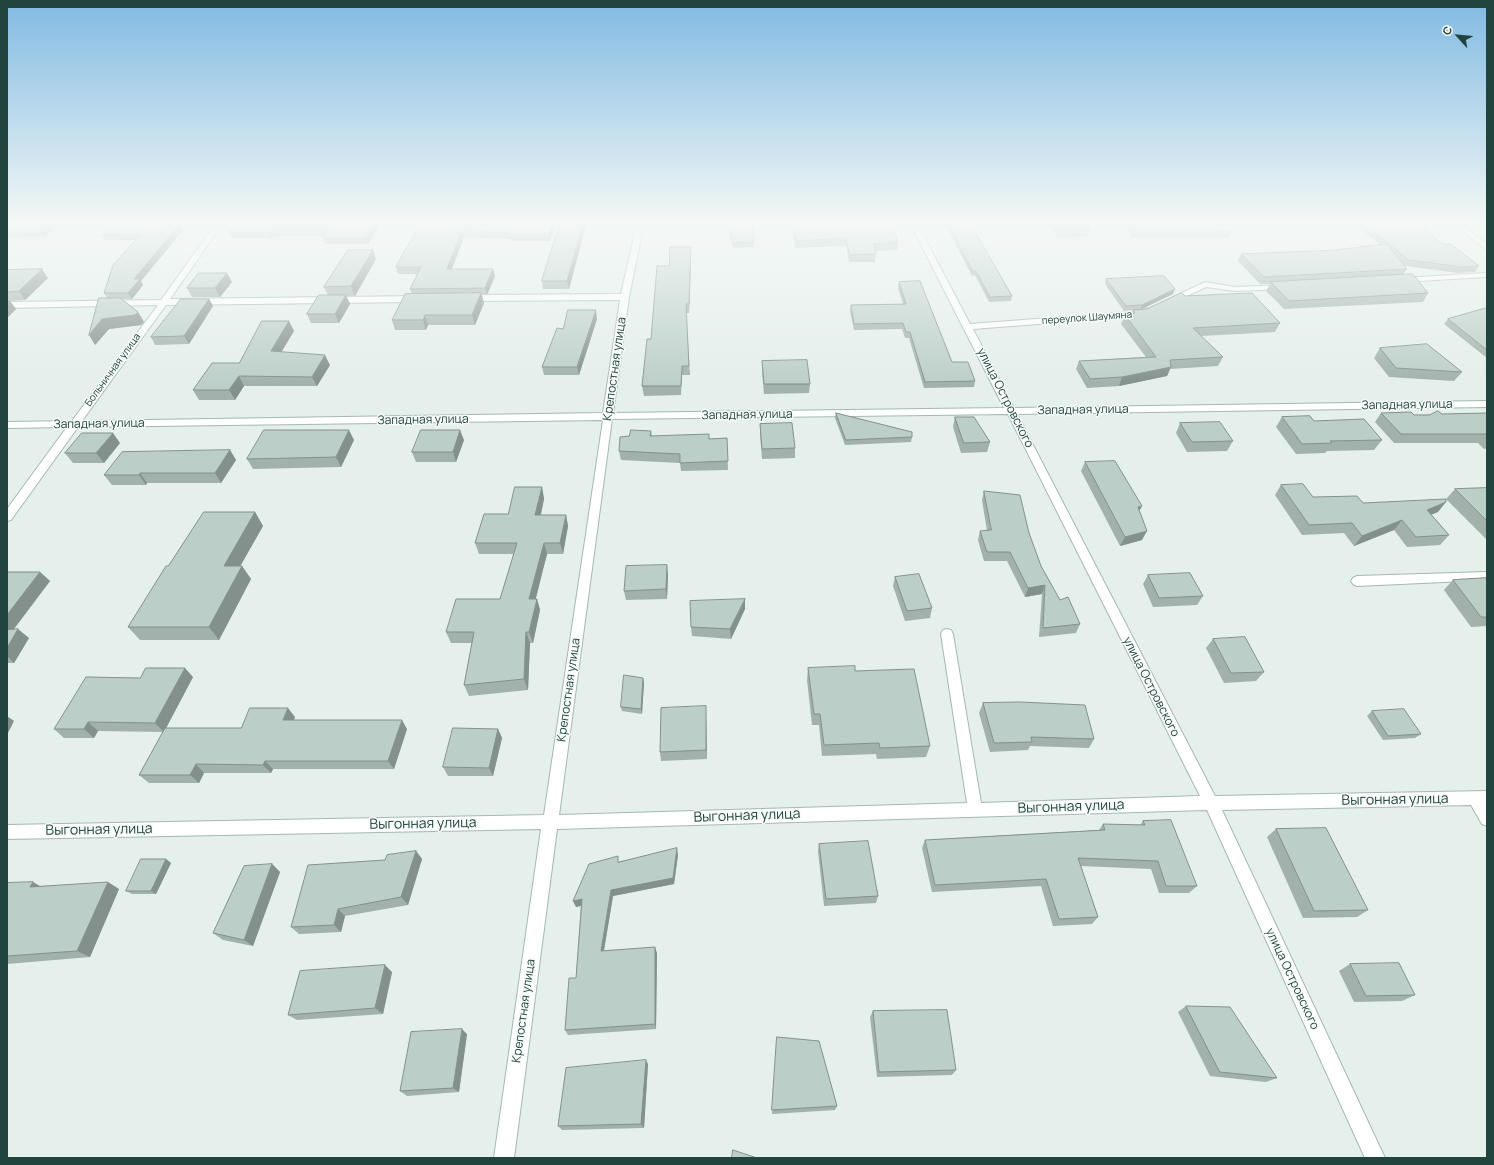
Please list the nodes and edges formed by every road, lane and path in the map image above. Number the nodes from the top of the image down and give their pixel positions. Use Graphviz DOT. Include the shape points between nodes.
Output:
graph roads {
  1 [pos="181,277"];
  2 [pos="629,277"];
  3 [pos="942,277"];
  4 [pos="1450,277"];
  5 [pos="1392,281"];
  6 [pos="1290,286"];
  7 [pos="625,297"];
  8 [pos="426,299"];
  9 [pos="458,299"];
  10 [pos="164,302"];
  11 [pos="7,306"];
  12 [pos="968,326"];
  13 [pos="1487,404"];
  14 [pos="1011,411"];
  15 [pos="609,418"];
  16 [pos="74,424"];
  17 [pos="7,425"];
  18 [pos="7,517"];
  19 [pos="1487,576"];
  20 [pos="1357,581"];
  21 [pos="947,634"];
  22 [pos="1481,799"];
  23 [pos="1211,803"];
  24 [pos="975,810"];
  25 [pos="1487,819"];
  26 [pos="550,822"];
  27 [pos="7,832"];
  28 [pos="504,1158"];
  29 [pos="1376,1158"];
  1 -- 10 [label="street, Больничная улица"];
  2 -- 7 [label="street, Крепостная улица"];
  3 -- 12 [label="street, улица Островского"];
  4 -- 5 [label="street"];
  6 -- 12 [label="street, переулок Шаумяна" via="1235,289 1205,284 1142,313"];
  7 -- 9 [label="street"];
  7 -- 15 [label="street, Крепостная улица"];
  8 -- 10 [label="street"];
  10 -- 11 [label="street"];
  10 -- 16 [label="street, Больничная улица"];
  12 -- 14 [label="street, улица Островского"];
  13 -- 14 [label="street, Западная улица"];
  14 -- 15 [label="street, Западная улица"];
  14 -- 23 [label="street, улица Островского"];
  15 -- 16 [label="street, Западная улица"];
  15 -- 26 [label="street, Крепостная улица"];
  16 -- 17 [label="street, Западная улица"];
  16 -- 18 [label="street, Больничная улица"];
  19 -- 20 [label="street"];
  21 -- 24 [label="street"];
  22 -- 23 [label="street, Выгонная улица"];
  22 -- 25 [label="street"];
  23 -- 24 [label="street, Выгонная улица"];
  23 -- 29 [label="street, улица Островского"];
  24 -- 26 [label="street, Выгонная улица"];
  26 -- 27 [label="street, Выгонная улица"];
  26 -- 28 [label="street, Крепостная улица"];
}
